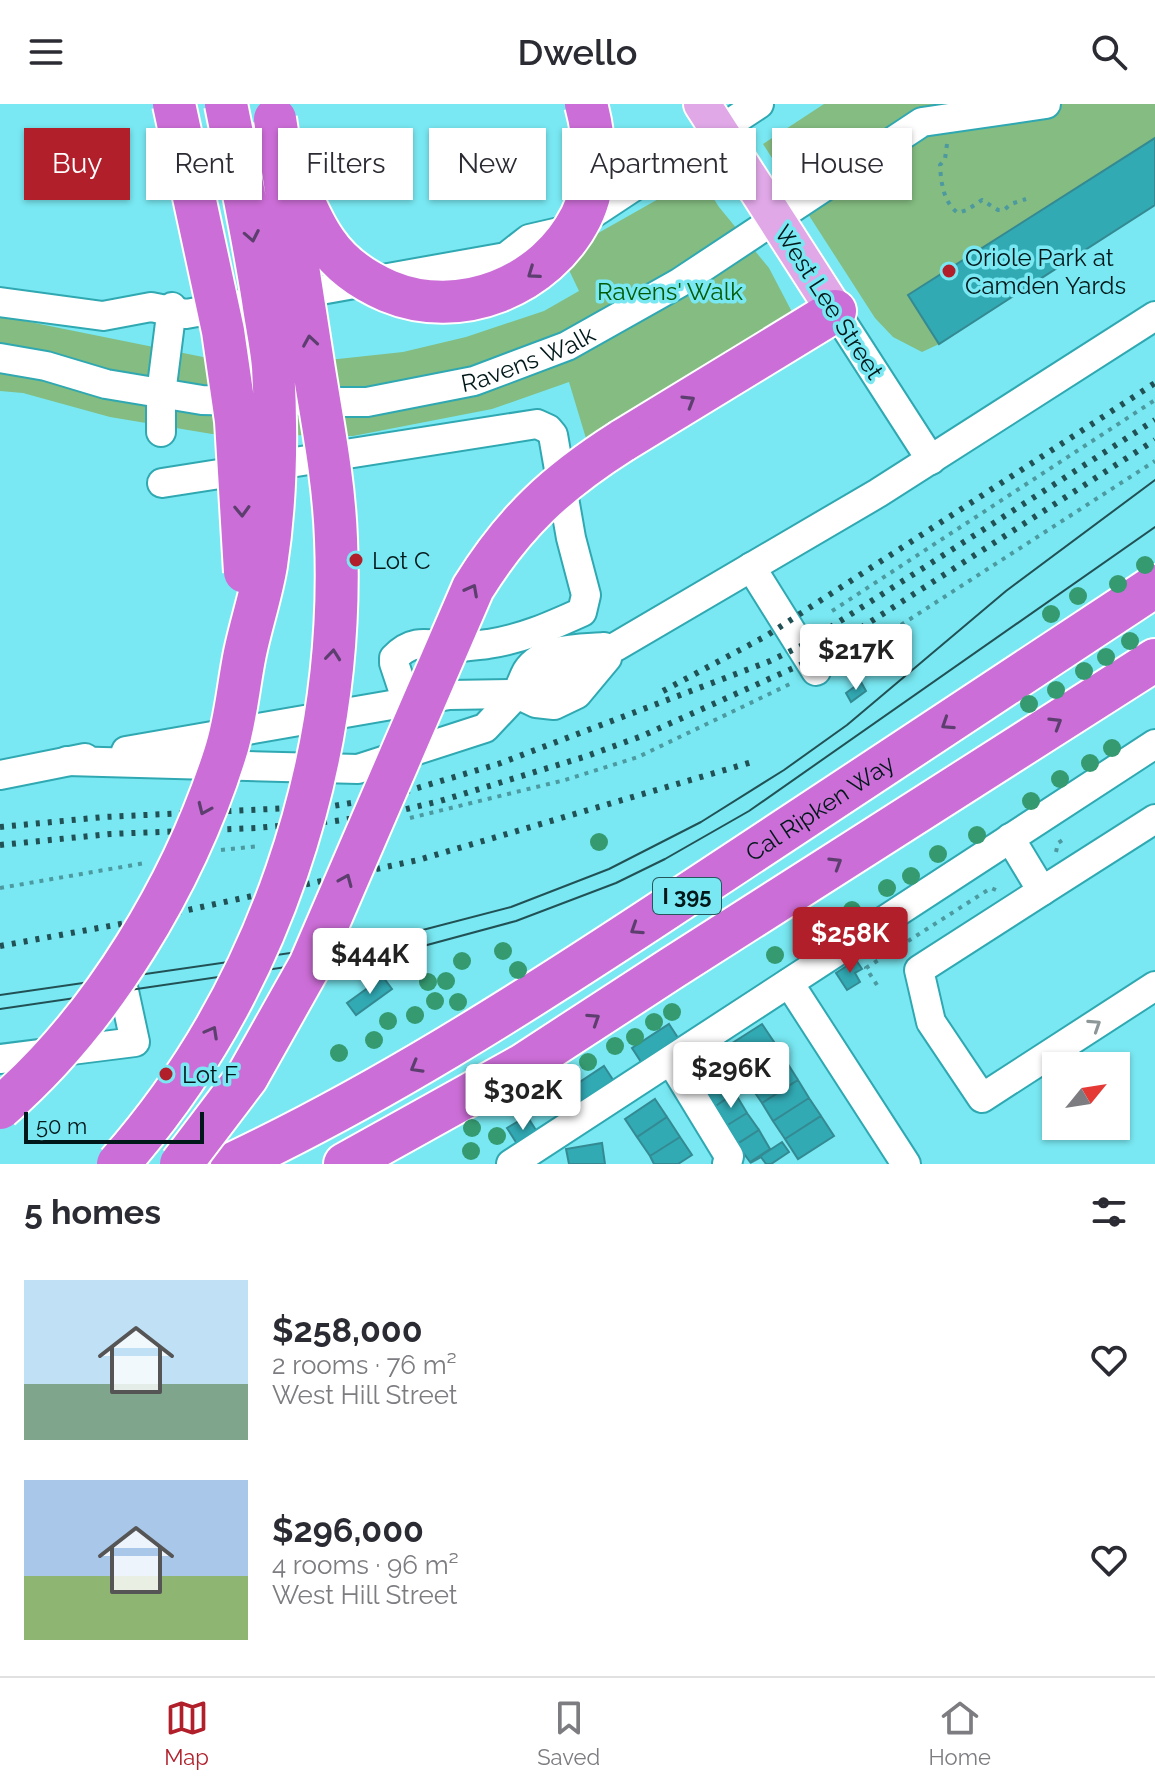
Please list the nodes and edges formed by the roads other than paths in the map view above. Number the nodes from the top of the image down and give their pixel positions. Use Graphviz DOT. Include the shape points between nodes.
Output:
graph roads {
  1 [pos="174,104"];
  2 [pos="226,104"];
  3 [pos="586,104"];
  4 [pos="759,104"];
  5 [pos="1046,104"];
  6 [pos="274,112"];
  7 [pos="711,117"];
  8 [pos="776,219"];
  9 [pos="0,302"];
  10 [pos="171,309"];
  11 [pos="835,311"];
  12 [pos="1155,316"];
  13 [pos="0,358"];
  14 [pos="161,394"];
  15 [pos="161,432"];
  16 [pos="931,460"];
  17 [pos="162,483"];
  18 [pos="751,567"];
  19 [pos="1155,586"];
  20 [pos="245,653"];
  21 [pos="1155,660"];
  22 [pos="816,671"];
  23 [pos="517,694"];
  24 [pos="417,702"];
  25 [pos="1155,744"];
  26 [pos="67,761"];
  27 [pos="0,775"];
  28 [pos="1155,819"];
  29 [pos="1010,838"];
  30 [pos="1042,891"];
  31 [pos="789,983"];
  32 [pos="1155,986"];
  33 [pos="124,991"];
  34 [pos="0,1059"];
  35 [pos="671,1061"];
  36 [pos="0,1108"];
  37 [pos="118,1164"];
  38 [pos="181,1164"];
  39 [pos="232,1164"];
  40 [pos="345,1164"];
  41 [pos="511,1164"];
  42 [pos="727,1164"];
  43 [pos="906,1164"];
  1 -- 20 [label="highway, one-way, bridge" via="223,331 236,421"];
  2 -- 20 [label="highway, one-way, bridge" via="273,364 274,496 266,568"];
  3 -- 6 [label="highway, one-way, bridge" via="594,156 591,184 582,216 565,242 517,284 454,302 425,301 371,283 326,244 289,167"];
  4 -- 7 [label="street"];
  5 -- 8 [label="street, Ravens Walk" via="922,122"];
  37 -- 6 [label="highway, one-way, bridge" via="203,1047 262,938 285,880 323,740 337,589 332,484"];
  7 -- 8 [label="main road, West Lee Street"];
  7 -- 10 [label="street" via="568,230 529,239 506,257 186,314"];
  8 -- 11 [label="main road, West Lee Street"];
  8 -- 14 [label="street, Ravens Walk" via="679,283 567,346 474,381 367,402 202,400"];
  9 -- 10 [label="street" via="103,316 151,307"];
  10 -- 14 [label="street"];
  11 -- 16 [label="street, West Lee Street"];
  38 -- 11 [label="highway, one-way, bridge" via="247,1077 310,965 473,588 496,551 554,489 622,441"];
  12 -- 16 [label="street"];
  13 -- 14 [label="street, Ravens Walk"];
  14 -- 15 [label="street"];
  16 -- 18 [label="street"];
  17 -- 24 [label="street" via="537,424 548,429 586,595 582,612 537,633 489,644 403,648 394,663 403,690"];
  18 -- 22 [label="street"];
  18 -- 23 [label="street" via="617,646"];
  19 -- 39 [label="highway, Cal Ripken Way / I 395, one-way" via="499,1017 356,1101"];
  20 -- 36 [label="highway, one-way, bridge" via="226,751 172,883 95,1003"];
  40 -- 21 [label="highway, I 395, one-way" via="523,1065"];
  23 -- 24 [label="street" via="449,695"];
  23 -- 26 [label="street" via="485,728 358,769"];
  24 -- 26 [label="street"];
  25 -- 29 [label="street"];
  26 -- 27 [label="street"];
  28 -- 30 [label="street"];
  29 -- 30 [label="street"];
  29 -- 31 [label="street"];
  30 -- 32 [label="street, one-way" via="919,970 931,1022 982,1098"];
  31 -- 35 [label="street"];
  31 -- 43 [label="street"];
  33 -- 34 [label="street" via="135,1042"];
  35 -- 41 [label="street"];
  35 -- 42 [label="street" via="729,1156"];
}
